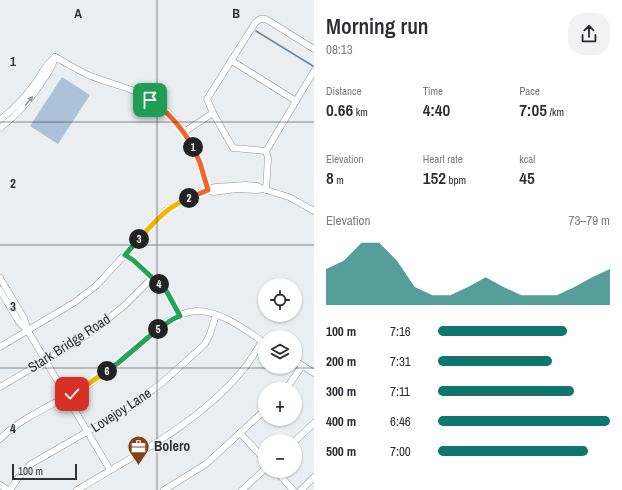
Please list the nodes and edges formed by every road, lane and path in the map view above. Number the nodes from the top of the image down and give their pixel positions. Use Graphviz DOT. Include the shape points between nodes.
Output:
graph roads {
  1 [pos="314,49"];
  2 [pos="56,57"];
  3 [pos="232,61"];
  4 [pos="314,71"];
  5 [pos="296,101"];
  6 [pos="213,113"];
  7 [pos="0,120"];
  8 [pos="0,128"];
  9 [pos="184,132"];
  10 [pos="266,151"];
  11 [pos="264,189"];
  12 [pos="208,190"];
  13 [pos="314,211"];
  14 [pos="125,255"];
  15 [pos="0,278"];
  16 [pos="152,278"];
  17 [pos="0,290"];
  18 [pos="216,315"];
  19 [pos="180,316"];
  20 [pos="28,331"];
  21 [pos="258,338"];
  22 [pos="0,347"];
  23 [pos="258,350"];
  24 [pos="46,361"];
  25 [pos="302,366"];
  26 [pos="314,373"];
  27 [pos="0,387"];
  28 [pos="66,397"];
  29 [pos="258,416"];
  30 [pos="314,423"];
  31 [pos="87,432"];
  32 [pos="240,433"];
  33 [pos="302,434"];
  34 [pos="0,439"];
  35 [pos="258,452"];
  36 [pos="110,470"];
  37 [pos="258,475"];
  38 [pos="314,477"];
  39 [pos="282,478"];
  40 [pos="0,485"];
  41 [pos="9,490"];
  42 [pos="77,490"];
  43 [pos="164,490"];
  44 [pos="242,490"];
  45 [pos="293,490"];
  46 [pos="300,490"];
  1 -- 3 [label="street" via="266,19 260,19"];
  2 -- 7 [label="street" via="49,61 33,87"];
  8 -- 2 [label="street, one-way" via="32,98"];
  2 -- 9 [label="street" via="89,75 146,97 164,109"];
  3 -- 5 [label="street"];
  3 -- 6 [label="street" via="207,99"];
  4 -- 5 [label="street"];
  5 -- 10 [label="street"];
  6 -- 9 [label="street"];
  6 -- 10 [label="street" via="233,148"];
  9 -- 12 [label="street" via="195,151"];
  10 -- 11 [label="street" via="268,158"];
  11 -- 12 [label="street" via="213,192"];
  11 -- 13 [label="street" via="295,200"];
  12 -- 14 [label="street" via="179,202 164,212"];
  14 -- 16 [label="street"];
  14 -- 20 [label="street" via="97,285"];
  15 -- 20 [label="street" via="24,318"];
  16 -- 19 [label="street" via="167,292"];
  16 -- 24 [label="street, Stark Bridge Road" via="97,328"];
  17 -- 20 [label="street" via="19,322"];
  18 -- 19 [label="street" via="196,311"];
  18 -- 21 [label="street"];
  18 -- 31 [label="street, Lovejoy Lane" via="205,344 197,352 130,407"];
  19 -- 28 [label="street" via="161,326 112,367"];
  20 -- 22 [label="street"];
  20 -- 24 [label="street"];
  23 -- 36 [label="street" via="232,383 205,409 164,438"];
  24 -- 27 [label="street, Stark Bridge Road"];
  24 -- 28 [label="street"];
  25 -- 26 [label="street"];
  28 -- 31 [label="street"];
  28 -- 34 [label="street" via="19,424"];
  29 -- 32 [label="street"];
  30 -- 33 [label="street"];
  31 -- 36 [label="street"];
  31 -- 41 [label="street, Lovejoy Lane" via="31,464"];
  32 -- 35 [label="street"];
  32 -- 43 [label="street" via="206,464"];
  36 -- 42 [label="street"];
  37 -- 44 [label="street"];
  38 -- 46 [label="street"];
  39 -- 45 [label="street"];
  40 -- 41 [label="street"];
}
